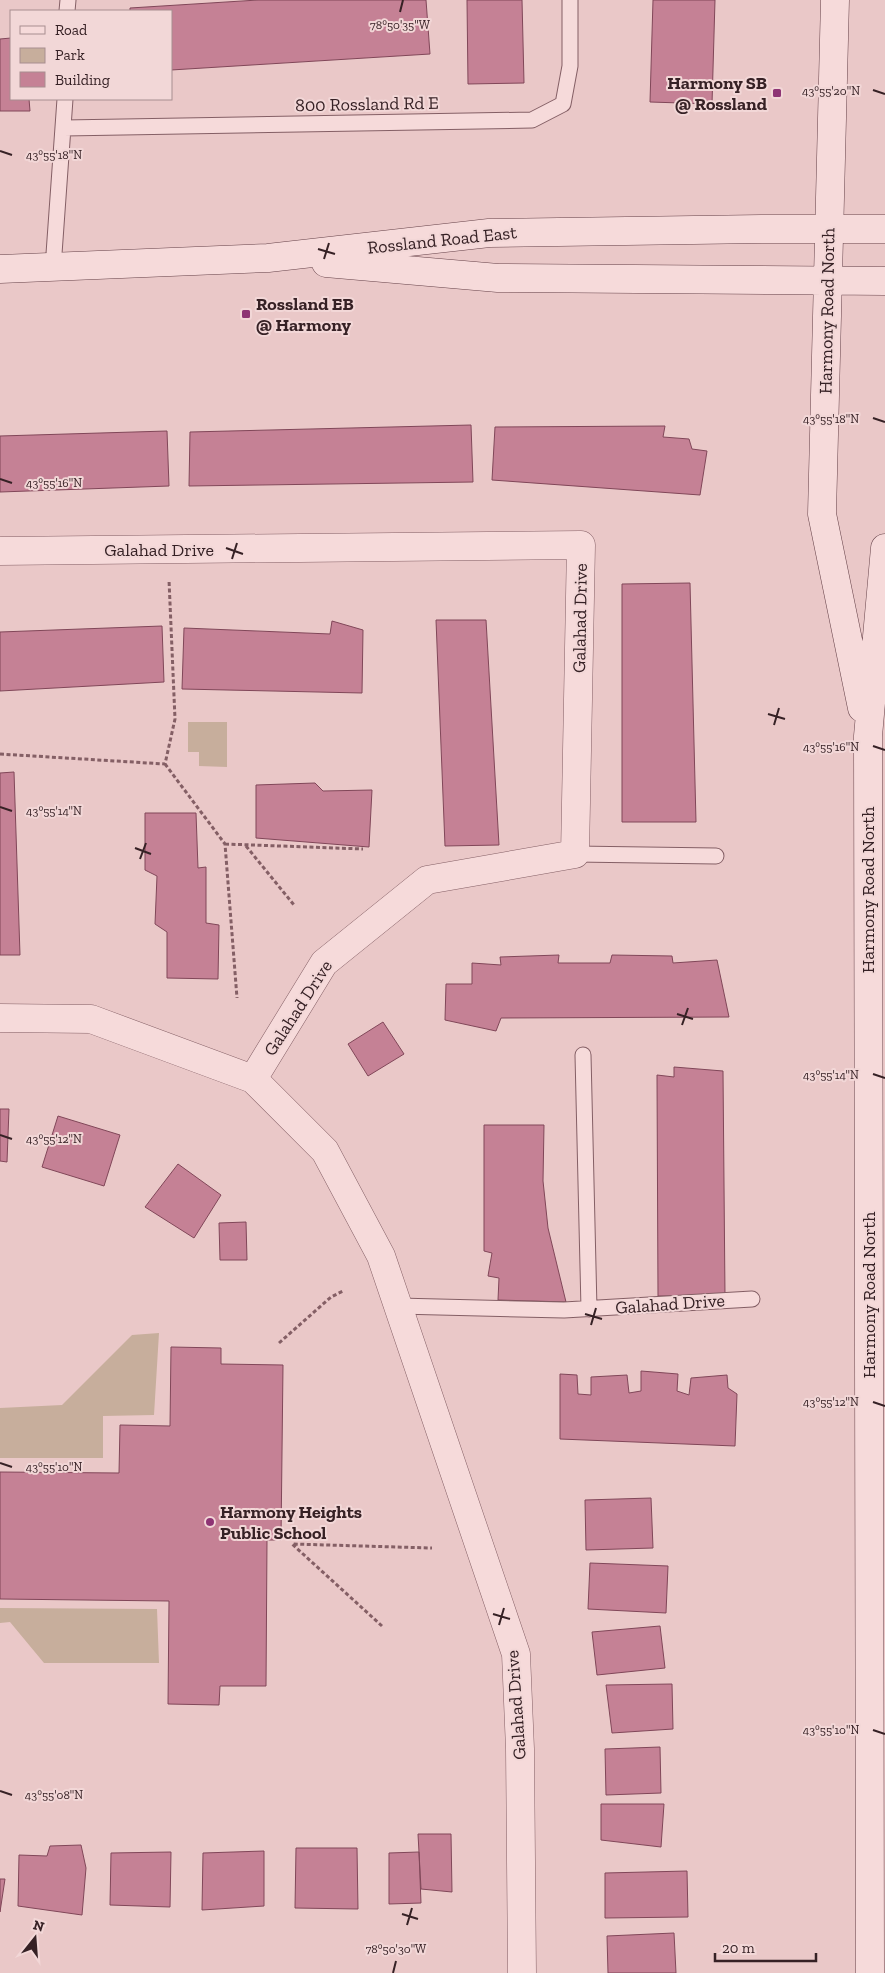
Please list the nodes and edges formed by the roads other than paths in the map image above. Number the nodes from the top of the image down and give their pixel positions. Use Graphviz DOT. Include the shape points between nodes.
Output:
graph roads {
  1 [pos="570,0"];
  2 [pos="835,0"];
  3 [pos="65,100"];
  4 [pos="64,128"];
  5 [pos="828,228"];
  6 [pos="885,229"];
  7 [pos="268,258"];
  8 [pos="53,268"];
  9 [pos="0,269"];
  10 [pos="828,280"];
  11 [pos="885,281"];
  12 [pos="885,548"];
  13 [pos="0,551"];
  14 [pos="868,736"];
  15 [pos="575,854"];
  16 [pos="716,856"];
  17 [pos="0,1018"];
  18 [pos="877,1019"];
  19 [pos="583,1055"];
  20 [pos="253,1078"];
  21 [pos="752,1299"];
  22 [pos="398,1306"];
  23 [pos="589,1309"];
  24 [pos="522,1973"];
  25 [pos="870,1973"];
  1 -- 4 [label="lane, 800 Rossland Rd E" via="570,66 563,104 532,120"];
  2 -- 5 [label="main road, Harmony Road North"];
  3 -- 4 [label="lane"];
  4 -- 8 [label="lane"];
  5 -- 6 [label="main road, Rossland Road East"];
  5 -- 7 [label="main road, Rossland Road East" via="489,233"];
  5 -- 10 [label="main road, Harmony Road North"];
  7 -- 8 [label="main road, Rossland Road East"];
  7 -- 10 [label="main road" via="498,278"];
  8 -- 9 [label="main road, Rossland Road East"];
  10 -- 11 [label="main road"];
  10 -- 14 [label="main road, Harmony Road North" via="822,514"];
  12 -- 14 [label="main road, Harmony Road North"];
  13 -- 15 [label="main road, Galahad Drive" via="581,545"];
  14 -- 18 [label="main road, Harmony Road North"];
  15 -- 16 [label="lane"];
  15 -- 20 [label="main road, Galahad Drive" via="427,880 324,963"];
  17 -- 20 [label="main road, Galahad Drive" via="91,1019"];
  18 -- 25 [label="main road, Harmony Road North"];
  19 -- 23 [label="lane, Galahad Drive"];
  20 -- 22 [label="main road, Galahad Drive" via="325,1151 381,1256"];
  21 -- 23 [label="lane, Galahad Drive"];
  22 -- 23 [label="lane, Galahad Drive"];
  22 -- 24 [label="main road, Galahad Drive" via="516,1654"];
}
